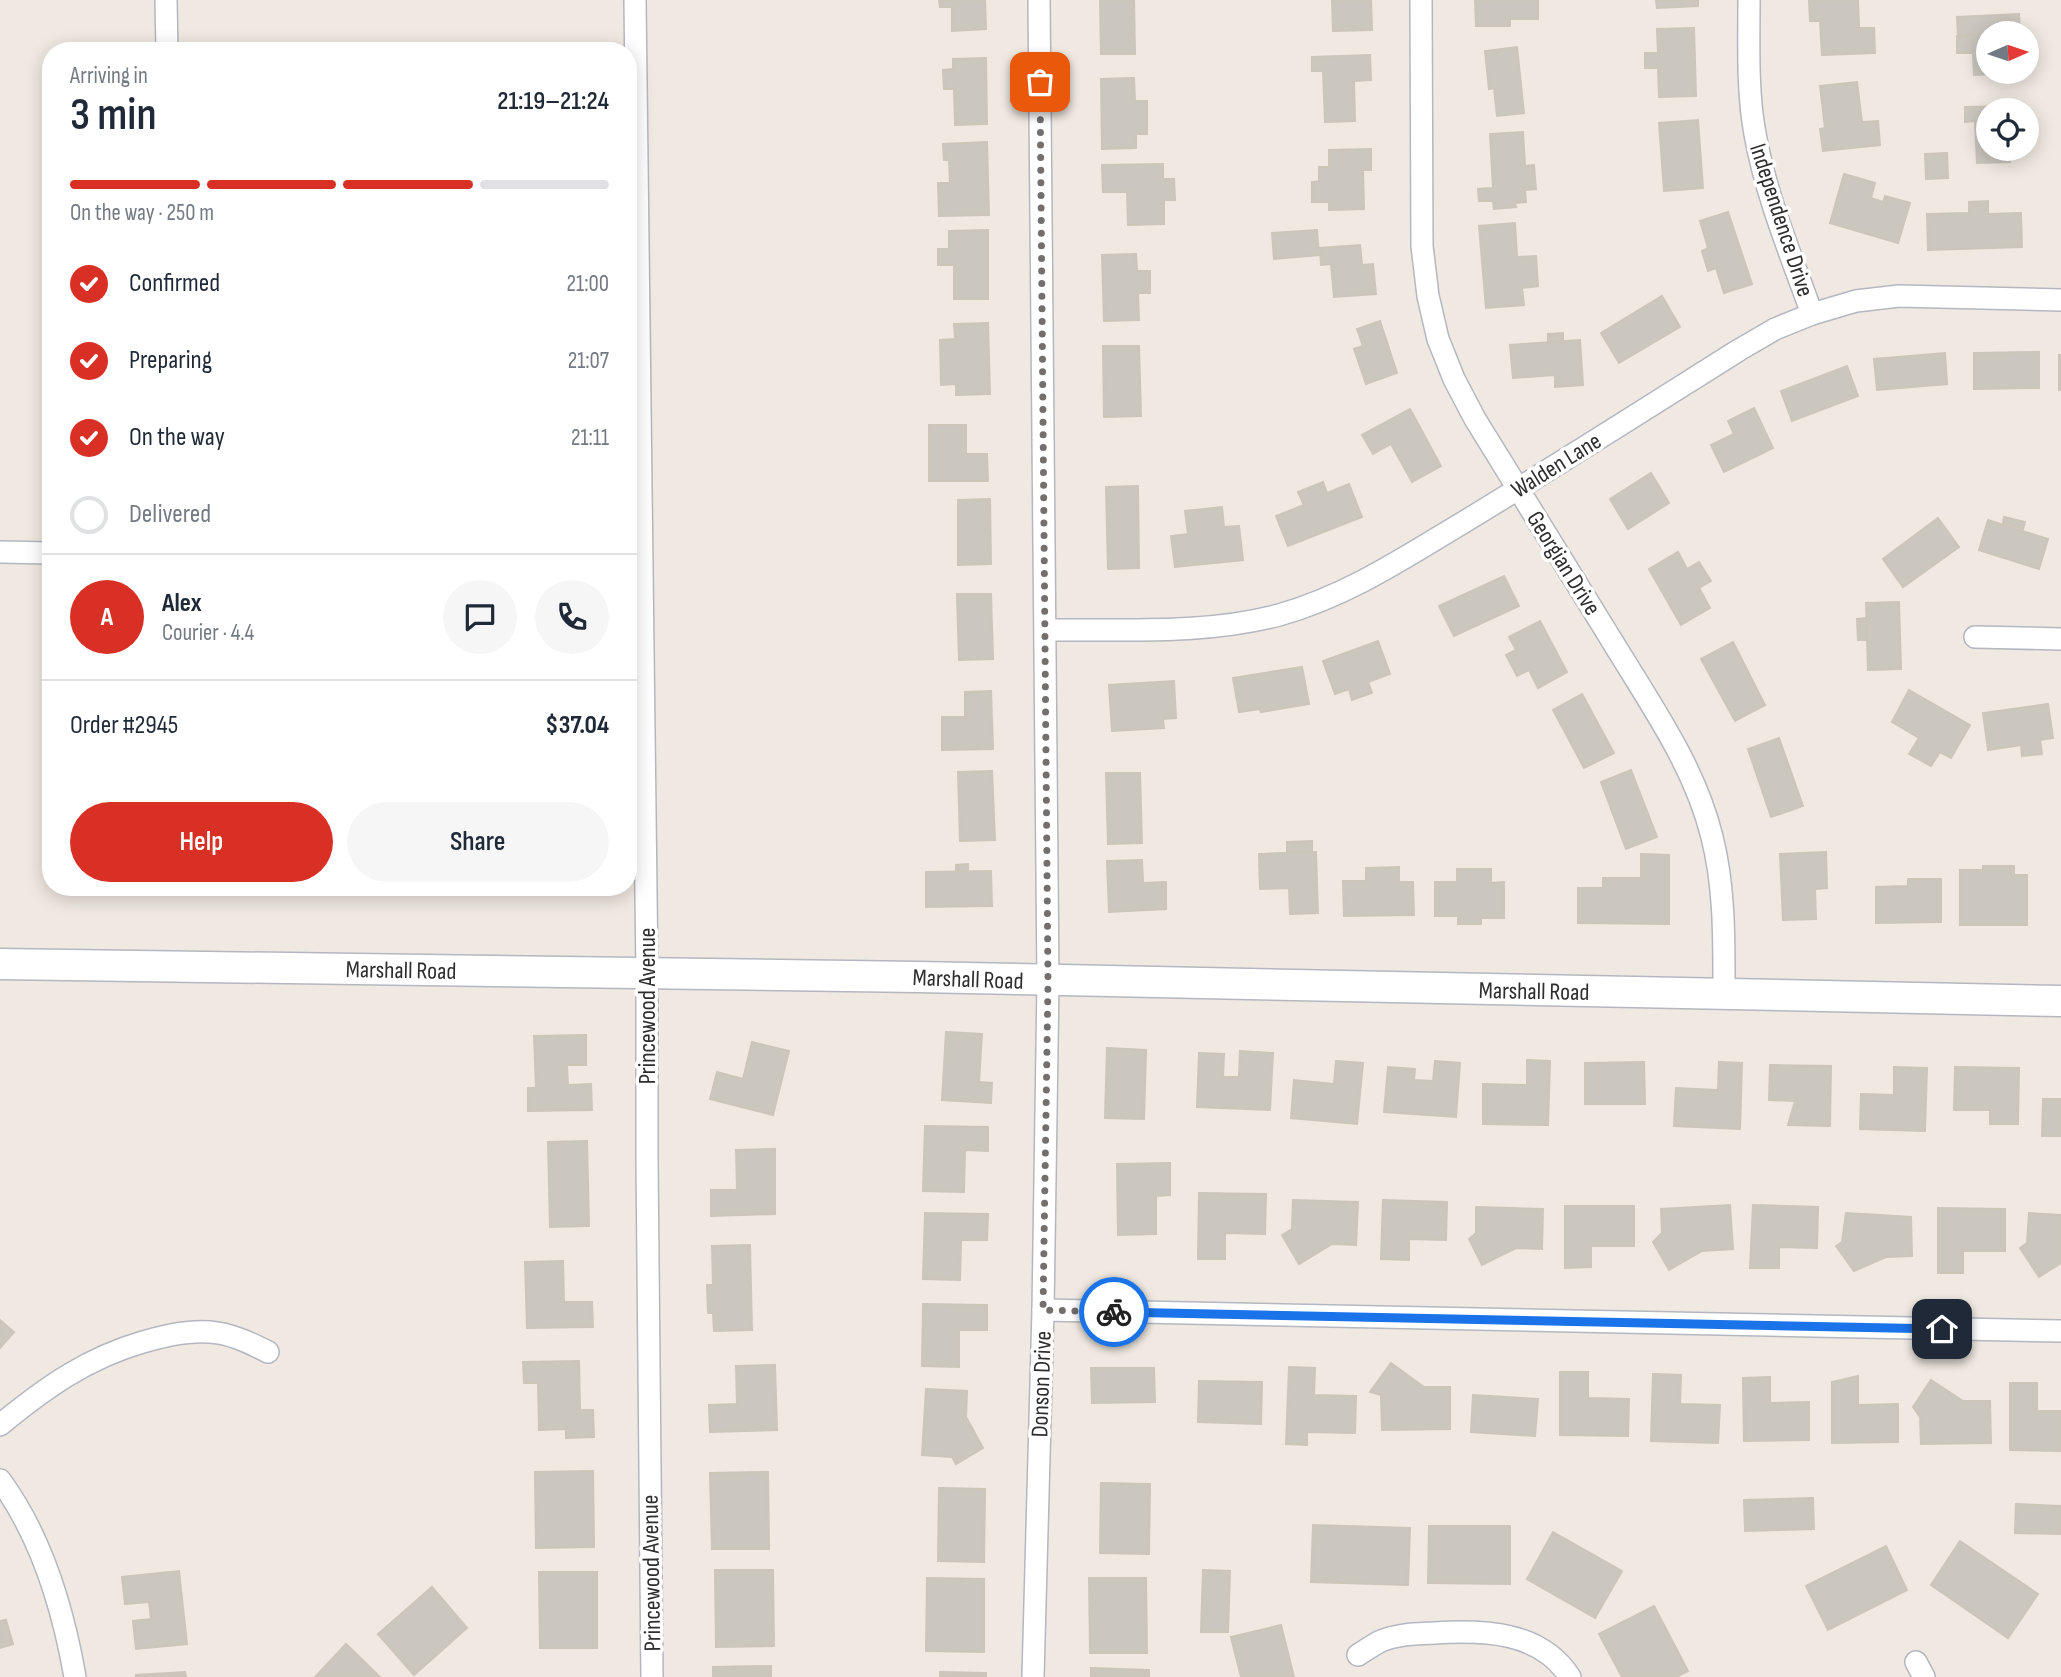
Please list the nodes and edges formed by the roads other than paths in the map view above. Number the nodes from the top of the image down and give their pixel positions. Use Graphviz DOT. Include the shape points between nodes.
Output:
graph roads {
  1 [pos="166,0"];
  2 [pos="635,0"];
  3 [pos="1039,0"];
  4 [pos="1421,0"];
  5 [pos="1749,0"];
  6 [pos="167,42"];
  7 [pos="635,42"];
  8 [pos="2061,300"];
  9 [pos="1812,314"];
  10 [pos="1519,489"];
  11 [pos="0,552"];
  12 [pos="42,553"];
  13 [pos="637,623"];
  14 [pos="1046,630"];
  15 [pos="1975,637"];
  16 [pos="2061,639"];
  17 [pos="0,964"];
  18 [pos="648,974"];
  19 [pos="1048,981"];
  20 [pos="1724,995"];
  21 [pos="2061,1001"];
  22 [pos="1043,1310"];
  23 [pos="2061,1331"];
  24 [pos="268,1352"];
  25 [pos="0,1424"];
  26 [pos="0,1480"];
  27 [pos="1358,1655"];
  28 [pos="75,1677"];
  29 [pos="652,1677"];
  30 [pos="1033,1677"];
  31 [pos="1570,1677"];
  1 -- 6 [label="street"];
  2 -- 7 [label="street, Princewood Avenue"];
  3 -- 14 [label="street, Donson Drive"];
  4 -- 10 [label="street, Georgian Drive" via="1422,246 1428,296 1454,379"];
  5 -- 9 [label="street, Independence Drive" via="1755,133 1766,183"];
  8 -- 9 [label="street, Walden Lane" via="1899,296 1856,301"];
  9 -- 10 [label="street, Walden Lane" via="1739,350"];
  10 -- 14 [label="street, Walden Lane" via="1366,581 1278,615 1178,628"];
  10 -- 20 [label="street, Georgian Drive" via="1678,751 1699,794 1720,876"];
  11 -- 12 [label="street"];
  13 -- 18 [label="street, Princewood Avenue"];
  14 -- 19 [label="street, Donson Drive"];
  15 -- 16 [label="street"];
  17 -- 18 [label="street, Marshall Road"];
  18 -- 19 [label="street, Marshall Road"];
  18 -- 29 [label="street, Princewood Avenue"];
  19 -- 20 [label="street, Marshall Road"];
  19 -- 22 [label="street, Donson Drive"];
  20 -- 21 [label="street, Marshall Road"];
  22 -- 23 [label="street"];
  22 -- 30 [label="street, Donson Drive"];
  24 -- 25 [label="street" via="218,1333 158,1337 82,1365"];
  26 -- 28 [label="street" via="52,1579"];
  27 -- 31 [label="street" via="1404,1634 1486,1632 1534,1643"];
}
